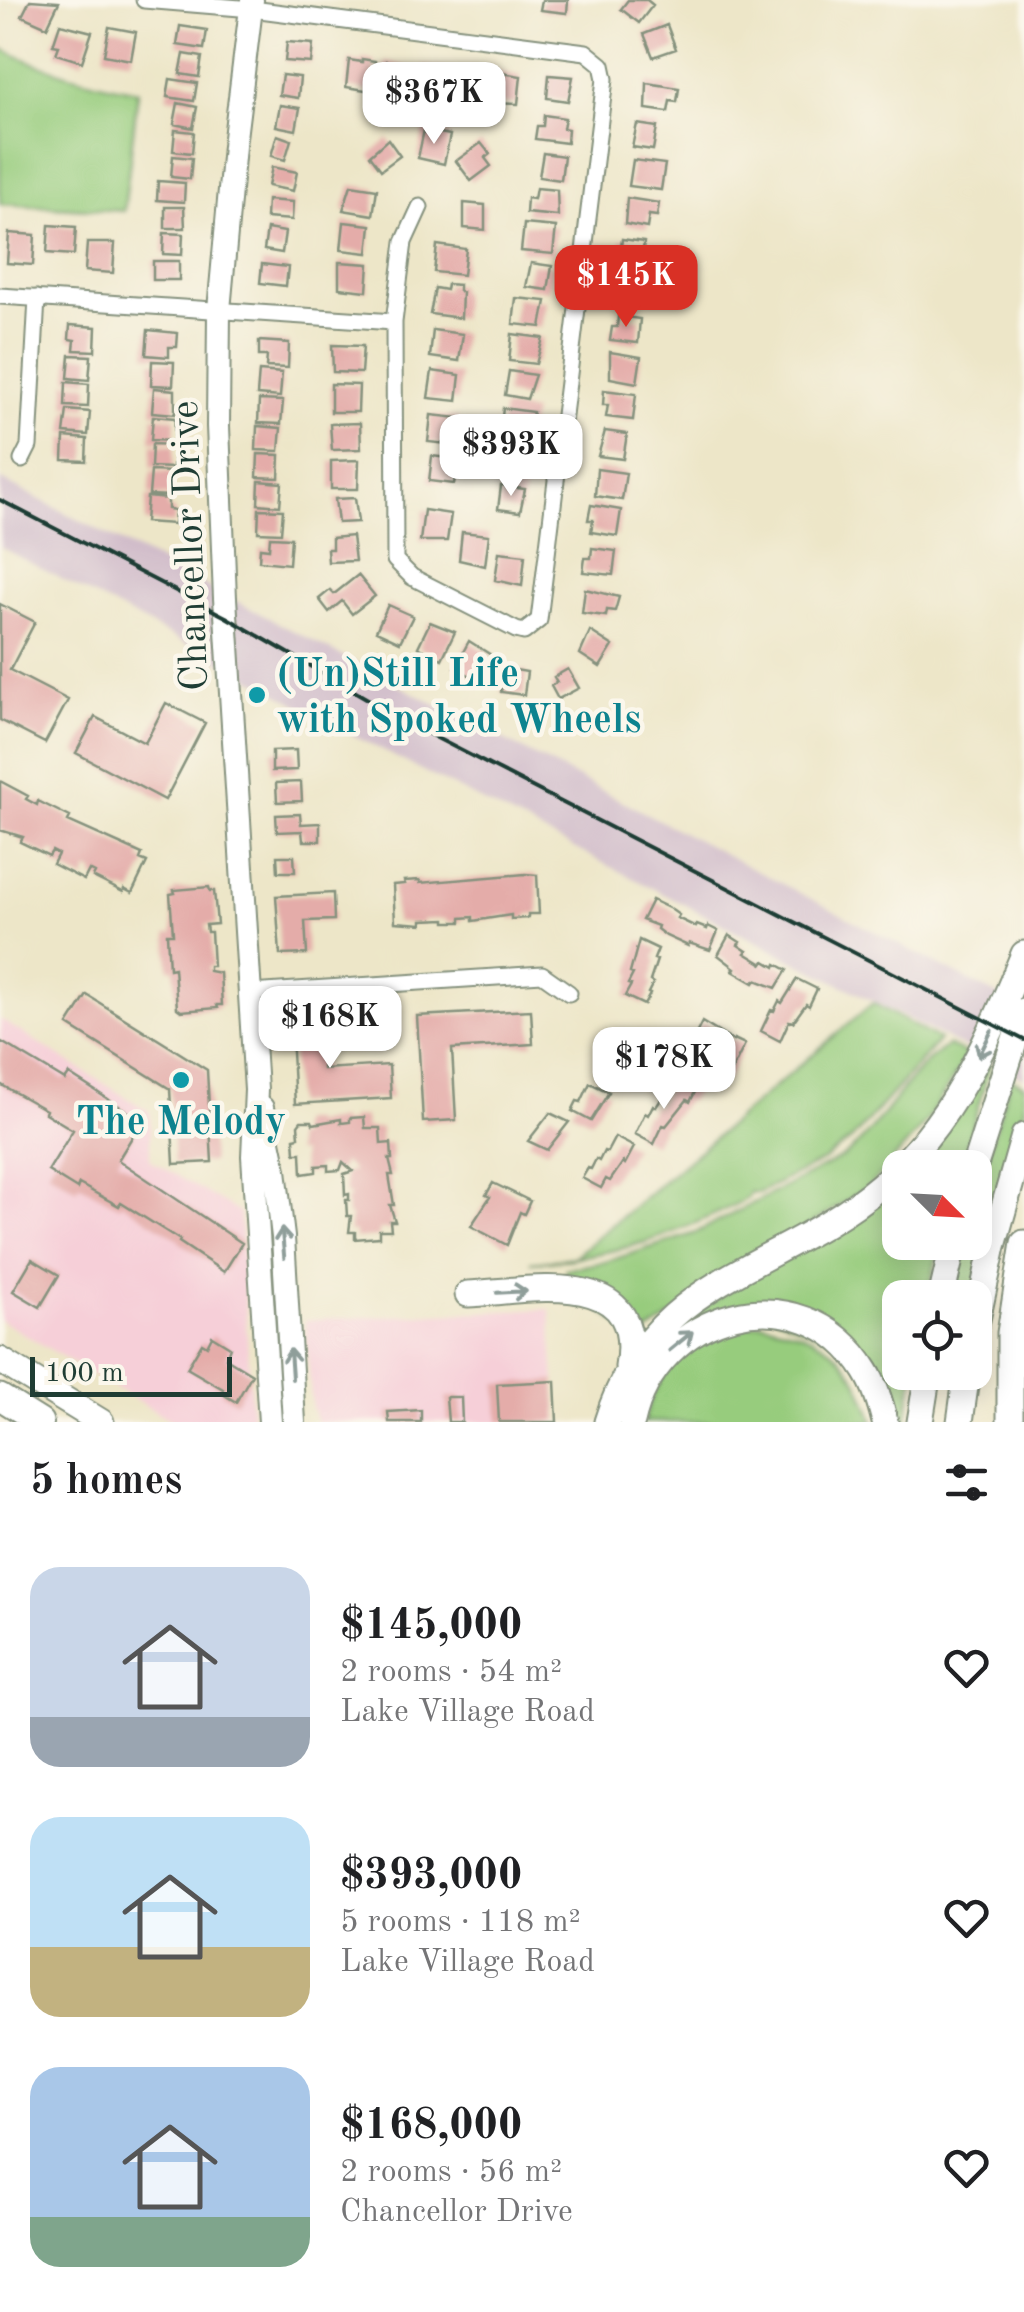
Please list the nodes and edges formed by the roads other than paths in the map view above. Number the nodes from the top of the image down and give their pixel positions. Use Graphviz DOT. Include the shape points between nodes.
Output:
graph roads {
  1 [pos="144,0"];
  2 [pos="252,4"];
  3 [pos="420,207"];
  4 [pos="0,296"];
  5 [pos="38,298"];
  6 [pos="220,310"];
  7 [pos="394,322"];
  8 [pos="22,460"];
  9 [pos="1024,954"];
  10 [pos="250,993"];
  11 [pos="569,993"];
  12 [pos="1024,1011"];
  13 [pos="256,1090"];
  14 [pos="1024,1136"];
  15 [pos="980,1150"];
  16 [pos="1024,1242"];
  17 [pos="986,1280"];
  18 [pos="468,1294"];
  19 [pos="0,1360"];
  20 [pos="627,1372"];
  21 [pos="925,1390"];
  22 [pos="965,1390"];
  23 [pos="0,1397"];
  24 [pos="40,1422"];
  25 [pos="102,1422"];
  26 [pos="270,1422"];
  27 [pos="294,1422"];
  28 [pos="607,1422"];
  29 [pos="632,1422"];
  30 [pos="885,1422"];
  31 [pos="920,1422"];
  32 [pos="960,1422"];
  33 [pos="1010,1422"];
  1 -- 2 [label="street"];
  2 -- 6 [label="street, Chancellor Drive"];
  2 -- 7 [label="street" via="586,52 602,65 542,607 539,620 524,632 412,577 395,560"];
  3 -- 7 [label="street" via="404,242"];
  4 -- 5 [label="street"];
  5 -- 6 [label="street"];
  5 -- 8 [label="street" via="29,446"];
  6 -- 7 [label="street"];
  6 -- 10 [label="street, Chancellor Drive" via="224,581"];
  9 -- 20 [label="main road, one-way" via="965,1082 906,1161 830,1222 680,1308"];
  10 -- 11 [label="street" via="542,974"];
  10 -- 13 [label="street, Chancellor Drive"];
  12 -- 15 [label="main road"];
  13 -- 26 [label="street, Chancellor Drive" via="253,1156"];
  27 -- 13 [label="street, Chancellor Drive, one-way" via="281,1224"];
  14 -- 17 [label="main road"];
  16 -- 33 [label="main road" via="1010,1333"];
  18 -- 20 [label="main road, one-way" via="596,1294 614,1305 630,1330"];
  19 -- 25 [label="main road"];
  20 -- 28 [label="main road"];
  21 -- 31 [label="main road"];
  22 -- 32 [label="main road"];
  23 -- 24 [label="main road"];
  29 -- 30 [label="main road, one-way" via="649,1376 670,1348 708,1323 751,1312 800,1319 831,1334 867,1372"];
}
